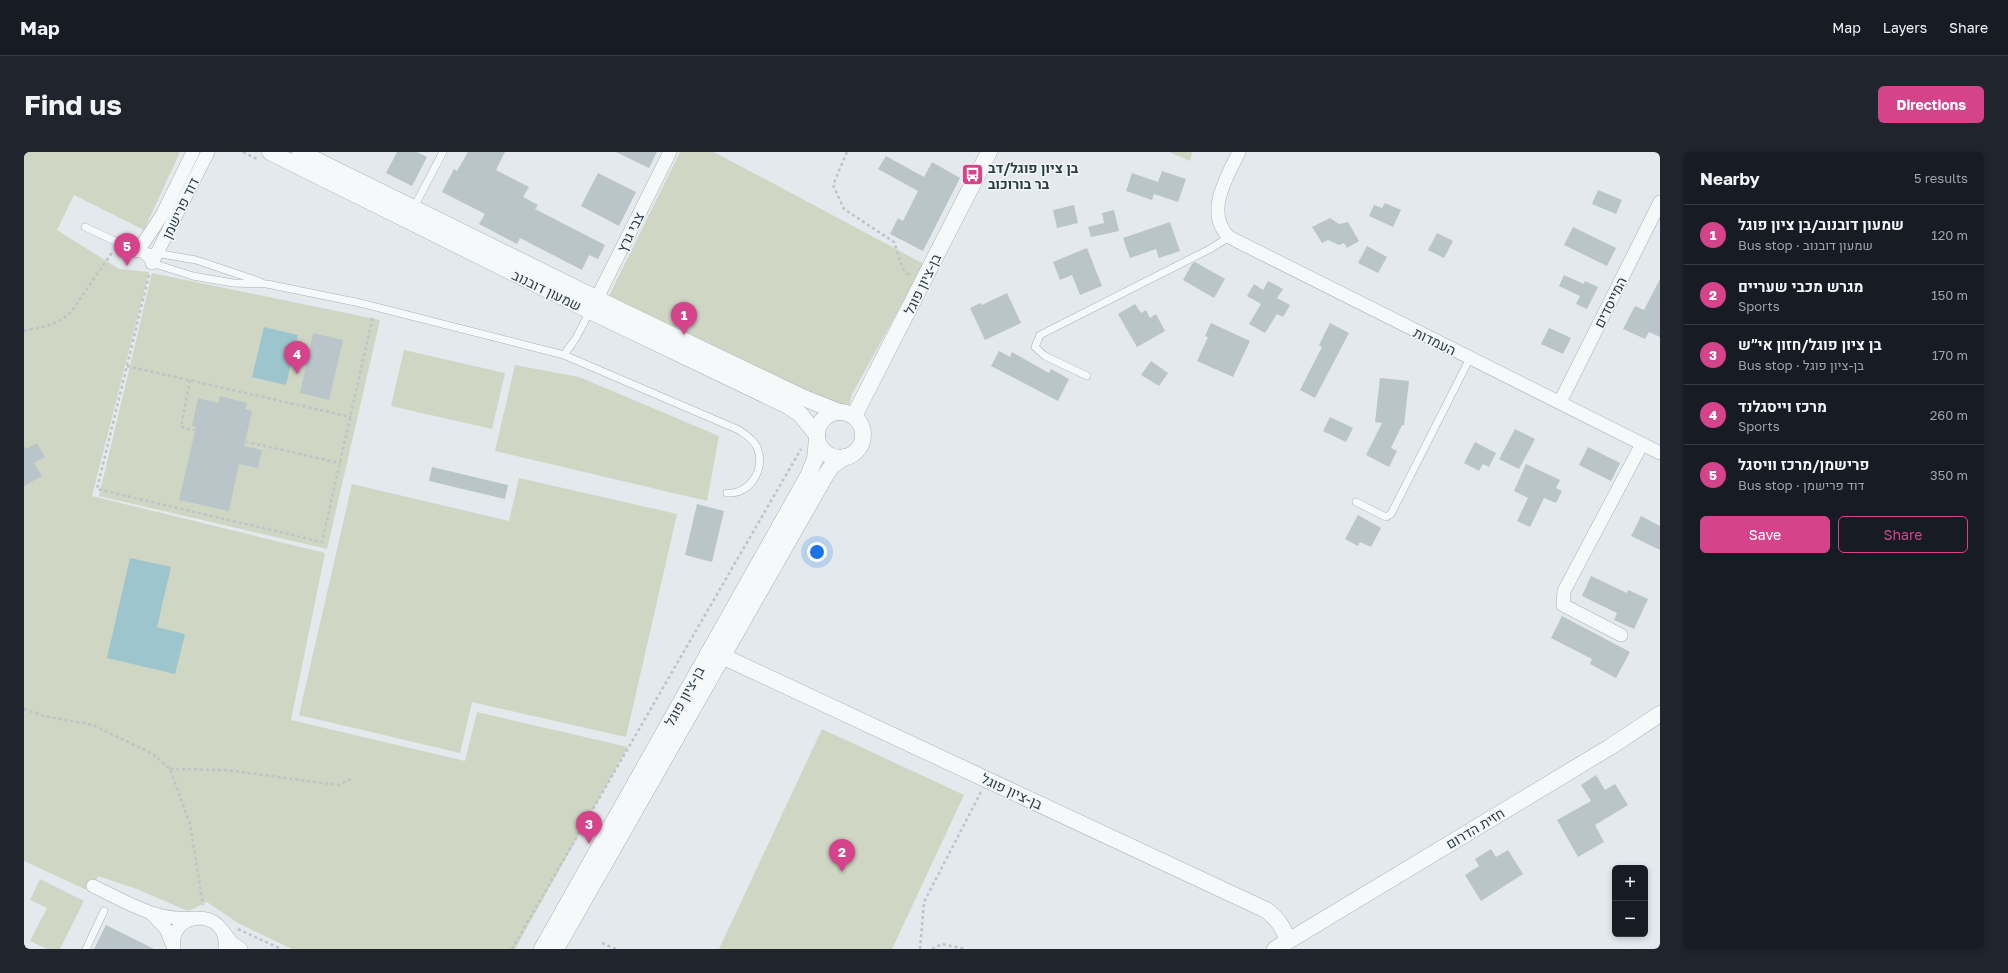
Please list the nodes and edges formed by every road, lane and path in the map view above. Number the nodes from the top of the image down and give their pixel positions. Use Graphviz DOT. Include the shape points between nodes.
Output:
graph roads {
  1 [pos="193,152"];
  2 [pos="208,152"];
  3 [pos="270,152"];
  4 [pos="444,152"];
  5 [pos="670,152"];
  6 [pos="847,152"];
  7 [pos="989,152"];
  8 [pos="1239,152"];
  9 [pos="308,154"];
  10 [pos="1660,202"];
  11 [pos="413,209"];
  12 [pos="85,227"];
  13 [pos="1228,237"];
  14 [pos="118,244"];
  15 [pos="138,251"];
  16 [pos="155,258"];
  17 [pos="267,284"];
  18 [pos="920,288"];
  19 [pos="593,305"];
  20 [pos="375,307"];
  21 [pos="24,331"];
  22 [pos="564,355"];
  23 [pos="1470,358"];
  24 [pos="127,366"];
  25 [pos="1087,376"];
  26 [pos="190,380"];
  27 [pos="1560,402"];
  28 [pos="839,412"];
  29 [pos="854,416"];
  30 [pos="351,417"];
  31 [pos="817,437"];
  32 [pos="1642,444"];
  33 [pos="801,449"];
  34 [pos="1660,453"];
  35 [pos="844,457"];
  36 [pos="340,463"];
  37 [pos="727,493"];
  38 [pos="1356,502"];
  39 [pos="1621,635"];
  40 [pos="722,656"];
  41 [pos="24,709"];
  42 [pos="1660,714"];
  43 [pos="170,769"];
  44 [pos="353,778"];
  45 [pos="988,779"];
  46 [pos="93,886"];
  47 [pos="104,911"];
  48 [pos="152,914"];
  49 [pos="200,918"];
  50 [pos="238,928"];
  51 [pos="222,930"];
  52 [pos="1288,941"];
  53 [pos="602,942"];
  54 [pos="174,948"];
  55 [pos="86,949"];
  56 [pos="225,949"];
  57 [pos="241,949"];
  58 [pos="280,949"];
  59 [pos="512,949"];
  60 [pos="542,949"];
  61 [pos="556,949"];
  62 [pos="616,949"];
  63 [pos="920,949"];
  64 [pos="932,949"];
  65 [pos="965,949"];
  66 [pos="1275,949"];
  1 -- 15 [label="street, דוד פרישמן" via="162,214"];
  2 -- 16 [label="street, דוד פרישמן"];
  3 -- 19 [label="street, שמעון דובנוב"];
  4 -- 11 [label="lane"];
  5 -- 19 [label="street, צבי גרץ"];
  6 -- 18 [label="path" via="833,185 844,209 894,242 904,269"];
  7 -- 18 [label="street, בן-ציון פוגל"];
  8 -- 13 [label="street" via="1218,199 1218,220 1221,230"];
  9 -- 11 [label="street, שמעון דובנוב"];
  10 -- 27 [label="street, המייסדים"];
  11 -- 19 [label="street, שמעון דובנוב"];
  12 -- 14 [label="lane"];
  13 -- 23 [label="street, העמדות"];
  13 -- 25 [label="lane" via="1210,249 1040,335 1036,347 1045,356"];
  14 -- 15 [label="lane"];
  14 -- 21 [label="path" via="64,319"];
  15 -- 16 [label="lane"];
  15 -- 16 [label="lane"];
  16 -- 17 [label="lane" via="213,264"];
  16 -- 17 [label="lane" via="169,270 207,279"];
  16 -- 24 [label="path"];
  17 -- 20 [label="lane"];
  18 -- 29 [label="street, בן-ציון פוגל"];
  19 -- 22 [label="lane"];
  19 -- 28 [label="street, שמעון דובנוב"];
  19 -- 31 [label="street, שמעון דובנוב" via="788,406 800,414"];
  20 -- 22 [label="lane"];
  20 -- 30 [label="path"];
  22 -- 37 [label="lane" via="739,430 750,438 757,448 759,458 758,471 753,483 735,494"];
  23 -- 27 [label="street, העמדות"];
  23 -- 38 [label="lane" via="1391,514 1386,517"];
  24 -- 26 [label="path"];
  24 -- 36 [label="path" via="97,489 322,542"];
  26 -- 30 [label="path"];
  26 -- 36 [label="path" via="181,427"];
  27 -- 32 [label="street, העמדות"];
  28 -- 29 [label="street" via="847,412"];
  28 -- 31 [label="street" via="824,418"];
  29 -- 35 [label="street" via="862,429 862,440 855,453"];
  30 -- 36 [label="path"];
  31 -- 35 [label="street" via="821,448 827,454"];
  31 -- 60 [label="street, בן-ציון פוגל" via="815,459 808,476"];
  32 -- 34 [label="street, העמדות"];
  32 -- 39 [label="street" via="1562,599 1563,605"];
  33 -- 59 [label="path"];
  35 -- 40 [label="street, בן-ציון פוגל" via="827,473"];
  40 -- 45 [label="street, בן-ציון פוגל"];
  40 -- 61 [label="street, בן-ציון פוגל"];
  41 -- 43 [label="path" via="44,716 93,725 153,754"];
  42 -- 52 [label="street, חזית הדרום" via="1610,747"];
  43 -- 44 [label="path" via="226,770 338,785"];
  43 -- 49 [label="path" via="190,824"];
  45 -- 52 [label="street, בן-ציון פוגל" via="1266,910 1279,921"];
  45 -- 63 [label="path" via="924,902"];
  46 -- 48 [label="street"];
  47 -- 55 [label="lane"];
  48 -- 49 [label="street" via="173,918"];
  48 -- 54 [label="street" via="166,929"];
  49 -- 51 [label="street" via="216,924"];
  49 -- 54 [label="street" via="186,922 180,927 174,938"];
  50 -- 58 [label="path"];
  51 -- 56 [label="street"];
  51 -- 57 [label="street" via="232,943"];
  52 -- 66 [label="street, חזית הדרום"];
  53 -- 62 [label="path"];
  64 -- 65 [label="path" via="942,944"];
}
